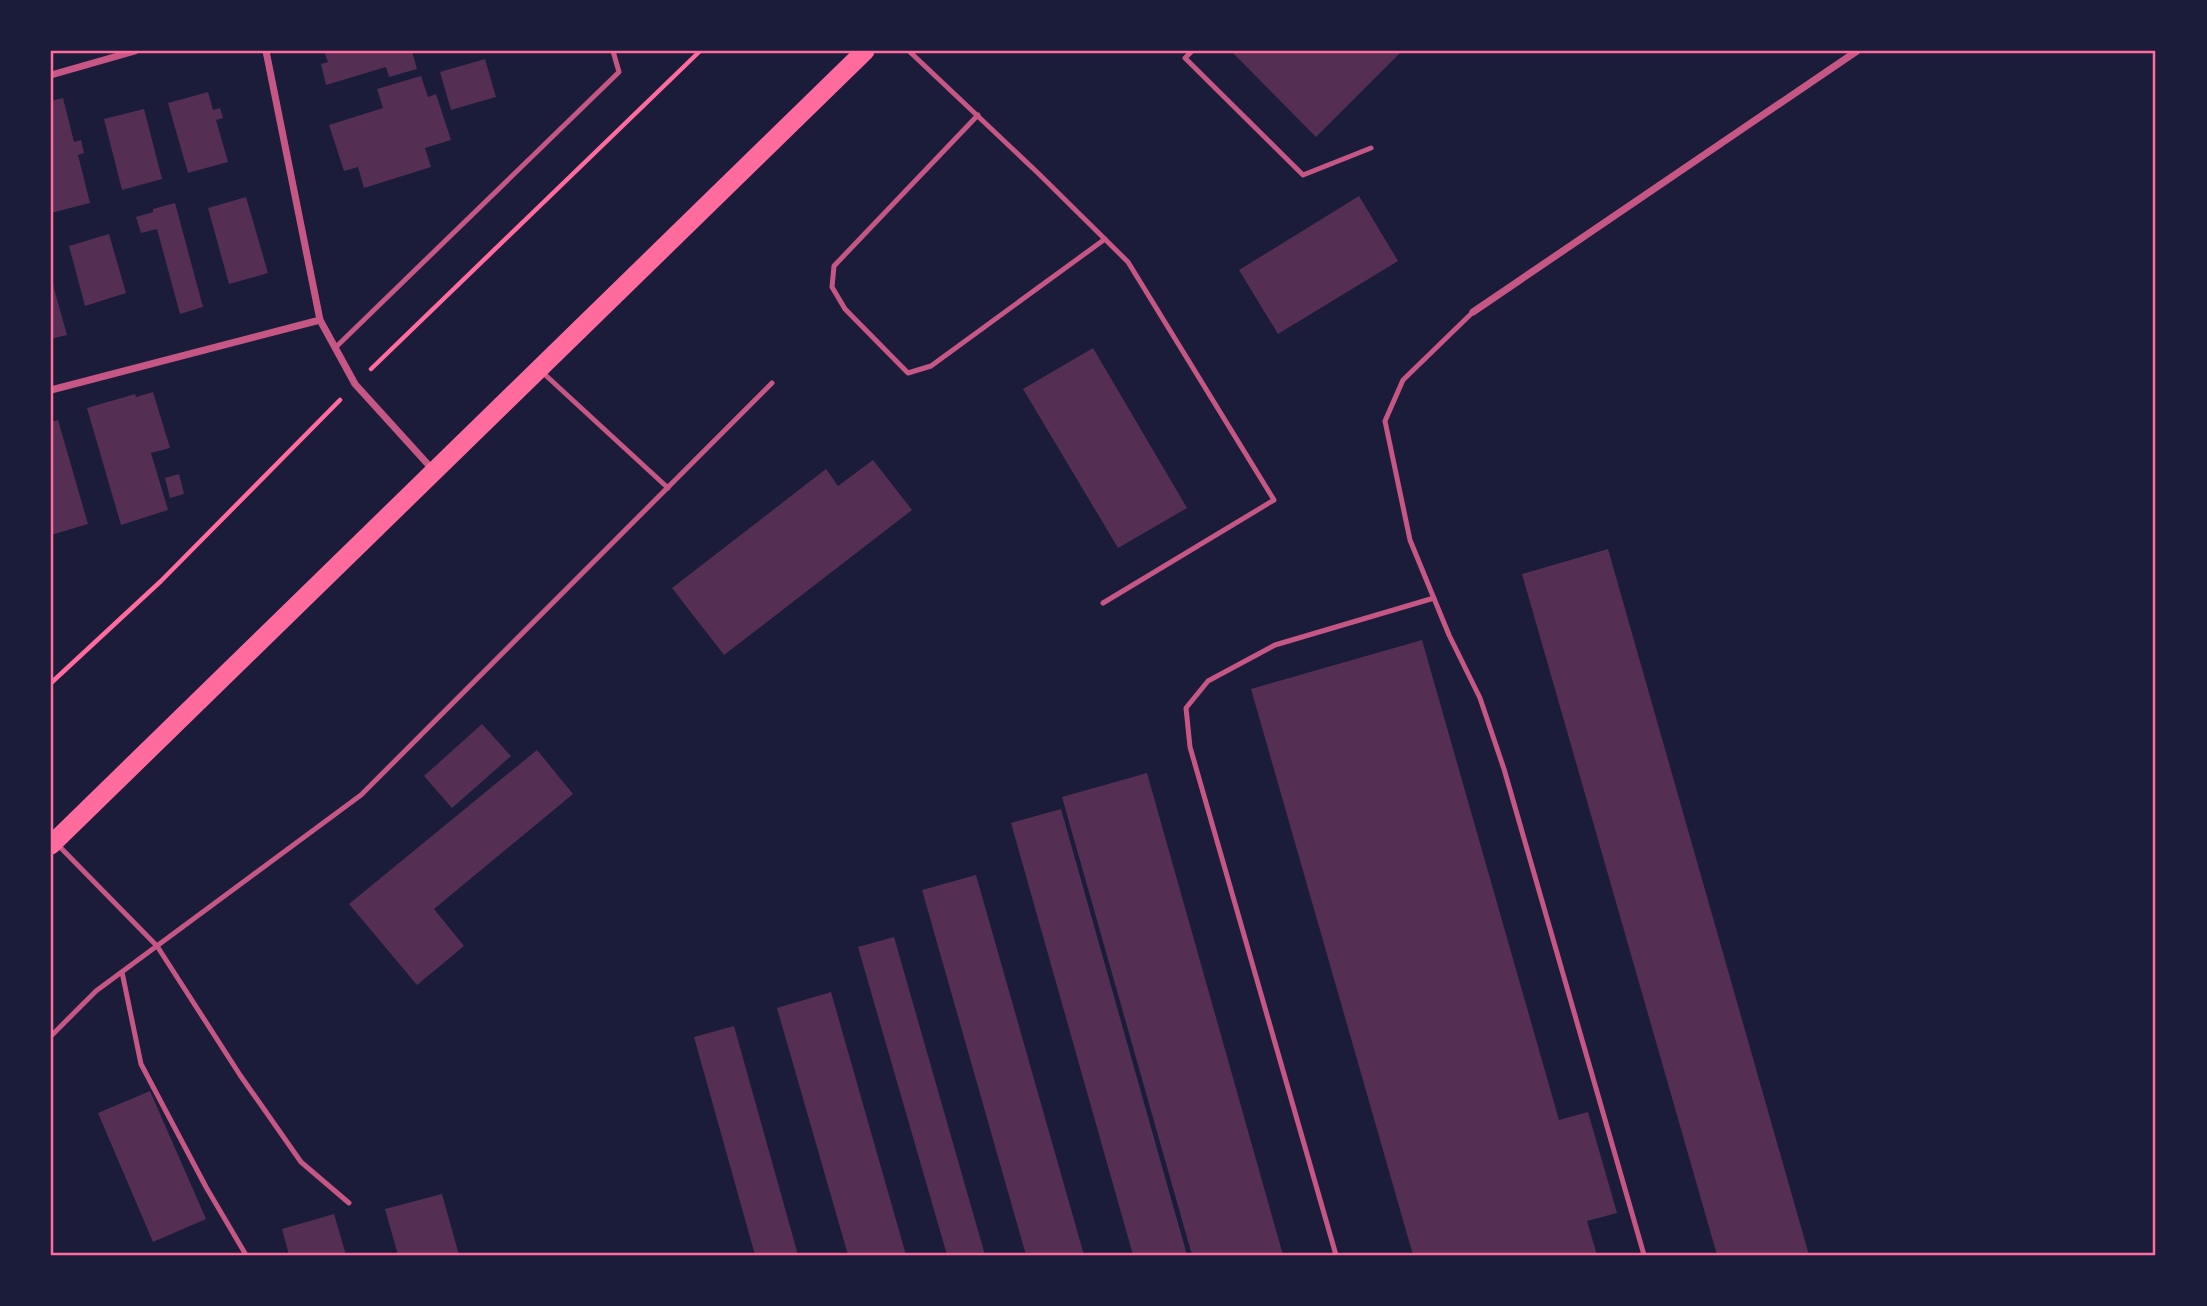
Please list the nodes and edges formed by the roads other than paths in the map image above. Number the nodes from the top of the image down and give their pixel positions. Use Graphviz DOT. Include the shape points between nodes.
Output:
graph roads {
  1 [pos="135,51"];
  2 [pos="266,51"];
  3 [pos="613,51"];
  4 [pos="865,51"];
  5 [pos="909,51"];
  6 [pos="1192,51"];
  7 [pos="1857,51"];
  8 [pos="51,75"];
  9 [pos="978,116"];
  10 [pos="1371,148"];
  11 [pos="1105,239"];
  12 [pos="1473,312"];
  13 [pos="320,320"];
  14 [pos="336,348"];
  15 [pos="539,369"];
  16 [pos="772,383"];
  17 [pos="51,390"];
  18 [pos="434,471"];
  19 [pos="667,488"];
  20 [pos="1434,598"];
  21 [pos="1103,603"];
  22 [pos="52,843"];
  23 [pos="157,946"];
  24 [pos="122,972"];
  25 [pos="51,1036"];
  26 [pos="349,1203"];
  27 [pos="246,1255"];
  28 [pos="1336,1255"];
  29 [pos="1644,1255"];
  1 -- 8 [label="street"];
  2 -- 13 [label="street"];
  3 -- 14 [label="lane" via="619,72"];
  4 -- 15 [label="highway"];
  5 -- 9 [label="lane"];
  6 -- 10 [label="lane" via="1185,58 1303,175"];
  7 -- 12 [label="street"];
  9 -- 11 [label="lane"];
  9 -- 11 [label="lane" via="834,266 832,287 845,309 908,373 931,366"];
  11 -- 21 [label="lane" via="1128,262 1274,500"];
  12 -- 20 [label="lane" via="1403,380 1385,421 1410,540"];
  13 -- 14 [label="street"];
  13 -- 17 [label="street"];
  14 -- 18 [label="street" via="355,384"];
  15 -- 18 [label="highway"];
  15 -- 19 [label="lane"];
  16 -- 19 [label="lane"];
  18 -- 22 [label="highway"];
  19 -- 23 [label="lane" via="361,795"];
  20 -- 28 [label="lane" via="1275,645 1208,681 1186,708 1190,747"];
  20 -- 29 [label="lane" via="1480,698 1504,769"];
  22 -- 23 [label="lane"];
  23 -- 24 [label="lane"];
  23 -- 26 [label="lane" via="301,1162"];
  24 -- 25 [label="lane"];
  24 -- 27 [label="lane" via="141,1065"];
}
